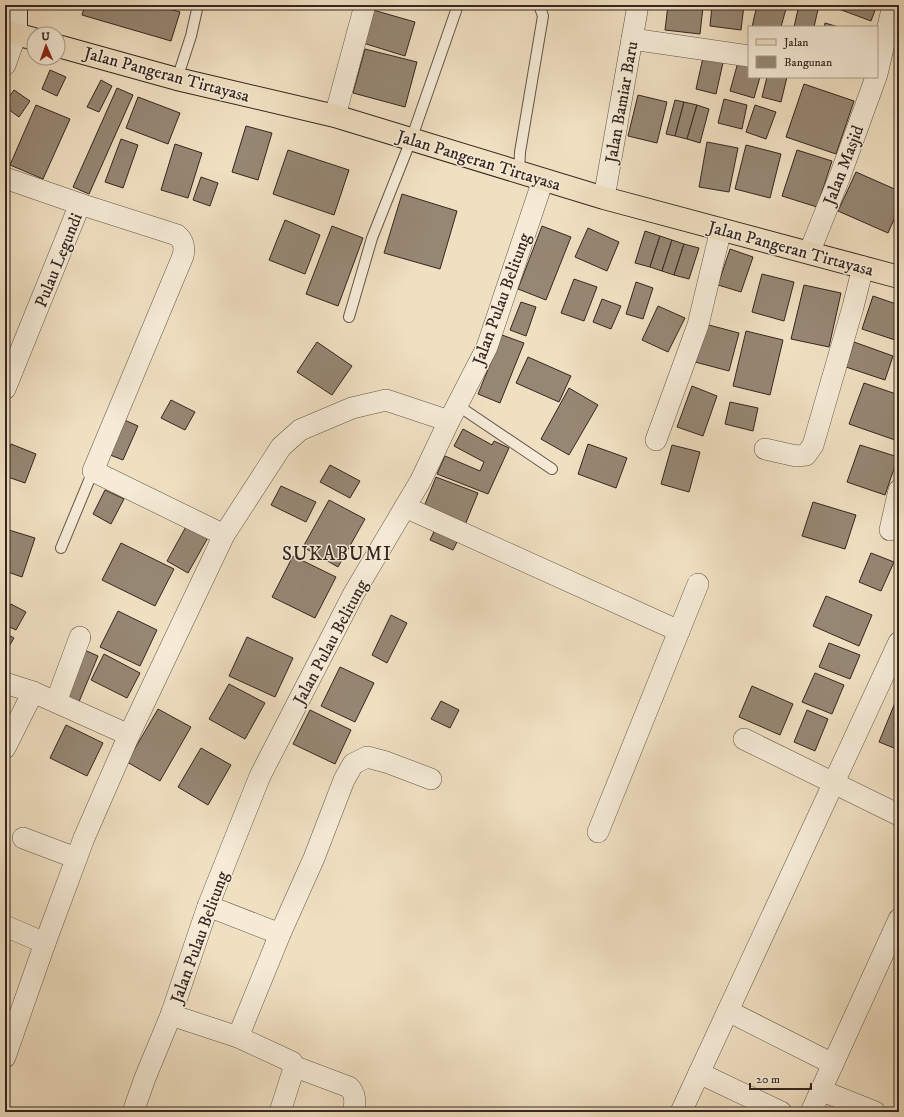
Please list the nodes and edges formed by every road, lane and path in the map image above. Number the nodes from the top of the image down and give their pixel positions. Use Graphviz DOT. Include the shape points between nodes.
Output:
graph roads {
  1 [pos="16,5"];
  2 [pos="198,5"];
  3 [pos="365,5"];
  4 [pos="458,5"];
  5 [pos="539,5"];
  6 [pos="638,5"];
  7 [pos="893,5"];
  8 [pos="18,35"];
  9 [pos="632,39"];
  10 [pos="66,48"];
  11 [pos="748,56"];
  12 [pos="5,64"];
  13 [pos="878,68"];
  14 [pos="875,78"];
  15 [pos="177,79"];
  16 [pos="335,116"];
  17 [pos="411,140"];
  18 [pos="519,172"];
  19 [pos="5,178"];
  20 [pos="543,180"];
  21 [pos="604,198"];
  22 [pos="80,204"];
  23 [pos="721,229"];
  24 [pos="809,253"];
  25 [pos="863,267"];
  26 [pos="899,277"];
  27 [pos="349,317"];
  28 [pos="5,389"];
  29 [pos="453,413"];
  30 [pos="656,440"];
  31 [pos="765,449"];
  32 [pos="552,469"];
  33 [pos="93,471"];
  34 [pos="899,490"];
  35 [pos="405,507"];
  36 [pos="890,530"];
  37 [pos="224,535"];
  38 [pos="61,548"];
  39 [pos="698,584"];
  40 [pos="679,630"];
  41 [pos="80,637"];
  42 [pos="899,642"];
  43 [pos="5,683"];
  44 [pos="33,692"];
  45 [pos="56,702"];
  46 [pos="129,735"];
  47 [pos="744,739"];
  48 [pos="5,748"];
  49 [pos="431,779"];
  50 [pos="834,783"];
  51 [pos="899,815"];
  52 [pos="598,832"];
  53 [pos="23,838"];
  54 [pos="76,858"];
  55 [pos="208,906"];
  56 [pos="899,919"];
  57 [pos="5,926"];
  58 [pos="280,934"];
  59 [pos="45,943"];
  60 [pos="728,1011"];
  61 [pos="171,1015"];
  62 [pos="238,1037"];
  63 [pos="5,1057"];
  64 [pos="833,1064"];
  65 [pos="294,1066"];
  66 [pos="699,1073"];
  67 [pos="820,1090"];
  68 [pos="133,1112"];
  69 [pos="280,1112"];
  70 [pos="354,1112"];
  71 [pos="681,1112"];
  72 [pos="781,1112"];
  73 [pos="811,1112"];
  74 [pos="875,1112"];
  1 -- 8 [label="street"];
  2 -- 15 [label="lane"];
  3 -- 16 [label="street"];
  4 -- 17 [label="lane"];
  5 -- 18 [label="lane" via="543,16 520,152"];
  6 -- 9 [label="street, Jalan Bamiar Baru"];
  7 -- 13 [label="street, Jalan Masjid"];
  8 -- 12 [label="street"];
  9 -- 11 [label="street"];
  9 -- 21 [label="street, Jalan Bamiar Baru"];
  10 -- 15 [label="main road, Jalan Pangeran Tirtayasa"];
  14 -- 24 [label="street, Jalan Masjid"];
  15 -- 16 [label="main road, Jalan Pangeran Tirtayasa"];
  16 -- 17 [label="main road, Jalan Pangeran Tirtayasa"];
  17 -- 18 [label="main road, Jalan Pangeran Tirtayasa"];
  17 -- 27 [label="lane" via="372,238"];
  18 -- 20 [label="main road, Jalan Pangeran Tirtayasa"];
  19 -- 22 [label="street, Pulau Legundi"];
  20 -- 21 [label="main road, Jalan Pangeran Tirtayasa"];
  20 -- 29 [label="street, Jalan Pulau Belitung" via="487,347"];
  21 -- 23 [label="main road, Jalan Pangeran Tirtayasa"];
  22 -- 28 [label="street, Pulau Legundi"];
  22 -- 33 [label="street" via="177,235 182,240 184,248 183,256"];
  23 -- 24 [label="main road, Jalan Pangeran Tirtayasa"];
  23 -- 30 [label="street" via="698,325"];
  24 -- 25 [label="main road, Jalan Pangeran Tirtayasa"];
  25 -- 26 [label="main road, Jalan Pangeran Tirtayasa"];
  25 -- 31 [label="street" via="813,446 806,455 801,456"];
  29 -- 32 [label="lane"];
  29 -- 35 [label="street, Jalan Pulau Belitung" via="422,480"];
  29 -- 37 [label="street" via="386,400 352,408 300,430 281,447"];
  33 -- 37 [label="street"];
  33 -- 38 [label="lane"];
  34 -- 36 [label="street"];
  35 -- 40 [label="street"];
  35 -- 55 [label="street, Jalan Pulau Belitung" via="354,593 260,776"];
  37 -- 46 [label="street"];
  39 -- 40 [label="street"];
  40 -- 52 [label="street"];
  41 -- 45 [label="street"];
  42 -- 50 [label="street"];
  43 -- 44 [label="street"];
  44 -- 45 [label="street"];
  44 -- 48 [label="street"];
  45 -- 46 [label="street"];
  46 -- 54 [label="street"];
  47 -- 50 [label="street"];
  49 -- 58 [label="street" via="367,757 353,764"];
  50 -- 51 [label="street"];
  50 -- 60 [label="street"];
  53 -- 54 [label="street"];
  54 -- 59 [label="street"];
  55 -- 58 [label="street"];
  55 -- 61 [label="street, Jalan Pulau Belitung"];
  56 -- 64 [label="street"];
  57 -- 59 [label="street"];
  58 -- 62 [label="street"];
  59 -- 63 [label="street"];
  60 -- 64 [label="street"];
  60 -- 66 [label="street"];
  61 -- 62 [label="street"];
  61 -- 68 [label="street, Jalan Pulau Belitung"];
  62 -- 65 [label="street" via="290,1060"];
  64 -- 67 [label="street"];
  65 -- 69 [label="street"];
  65 -- 70 [label="street" via="349,1086 355,1097"];
  66 -- 71 [label="street"];
  66 -- 72 [label="street"];
  67 -- 73 [label="street"];
  67 -- 74 [label="street"];
}
